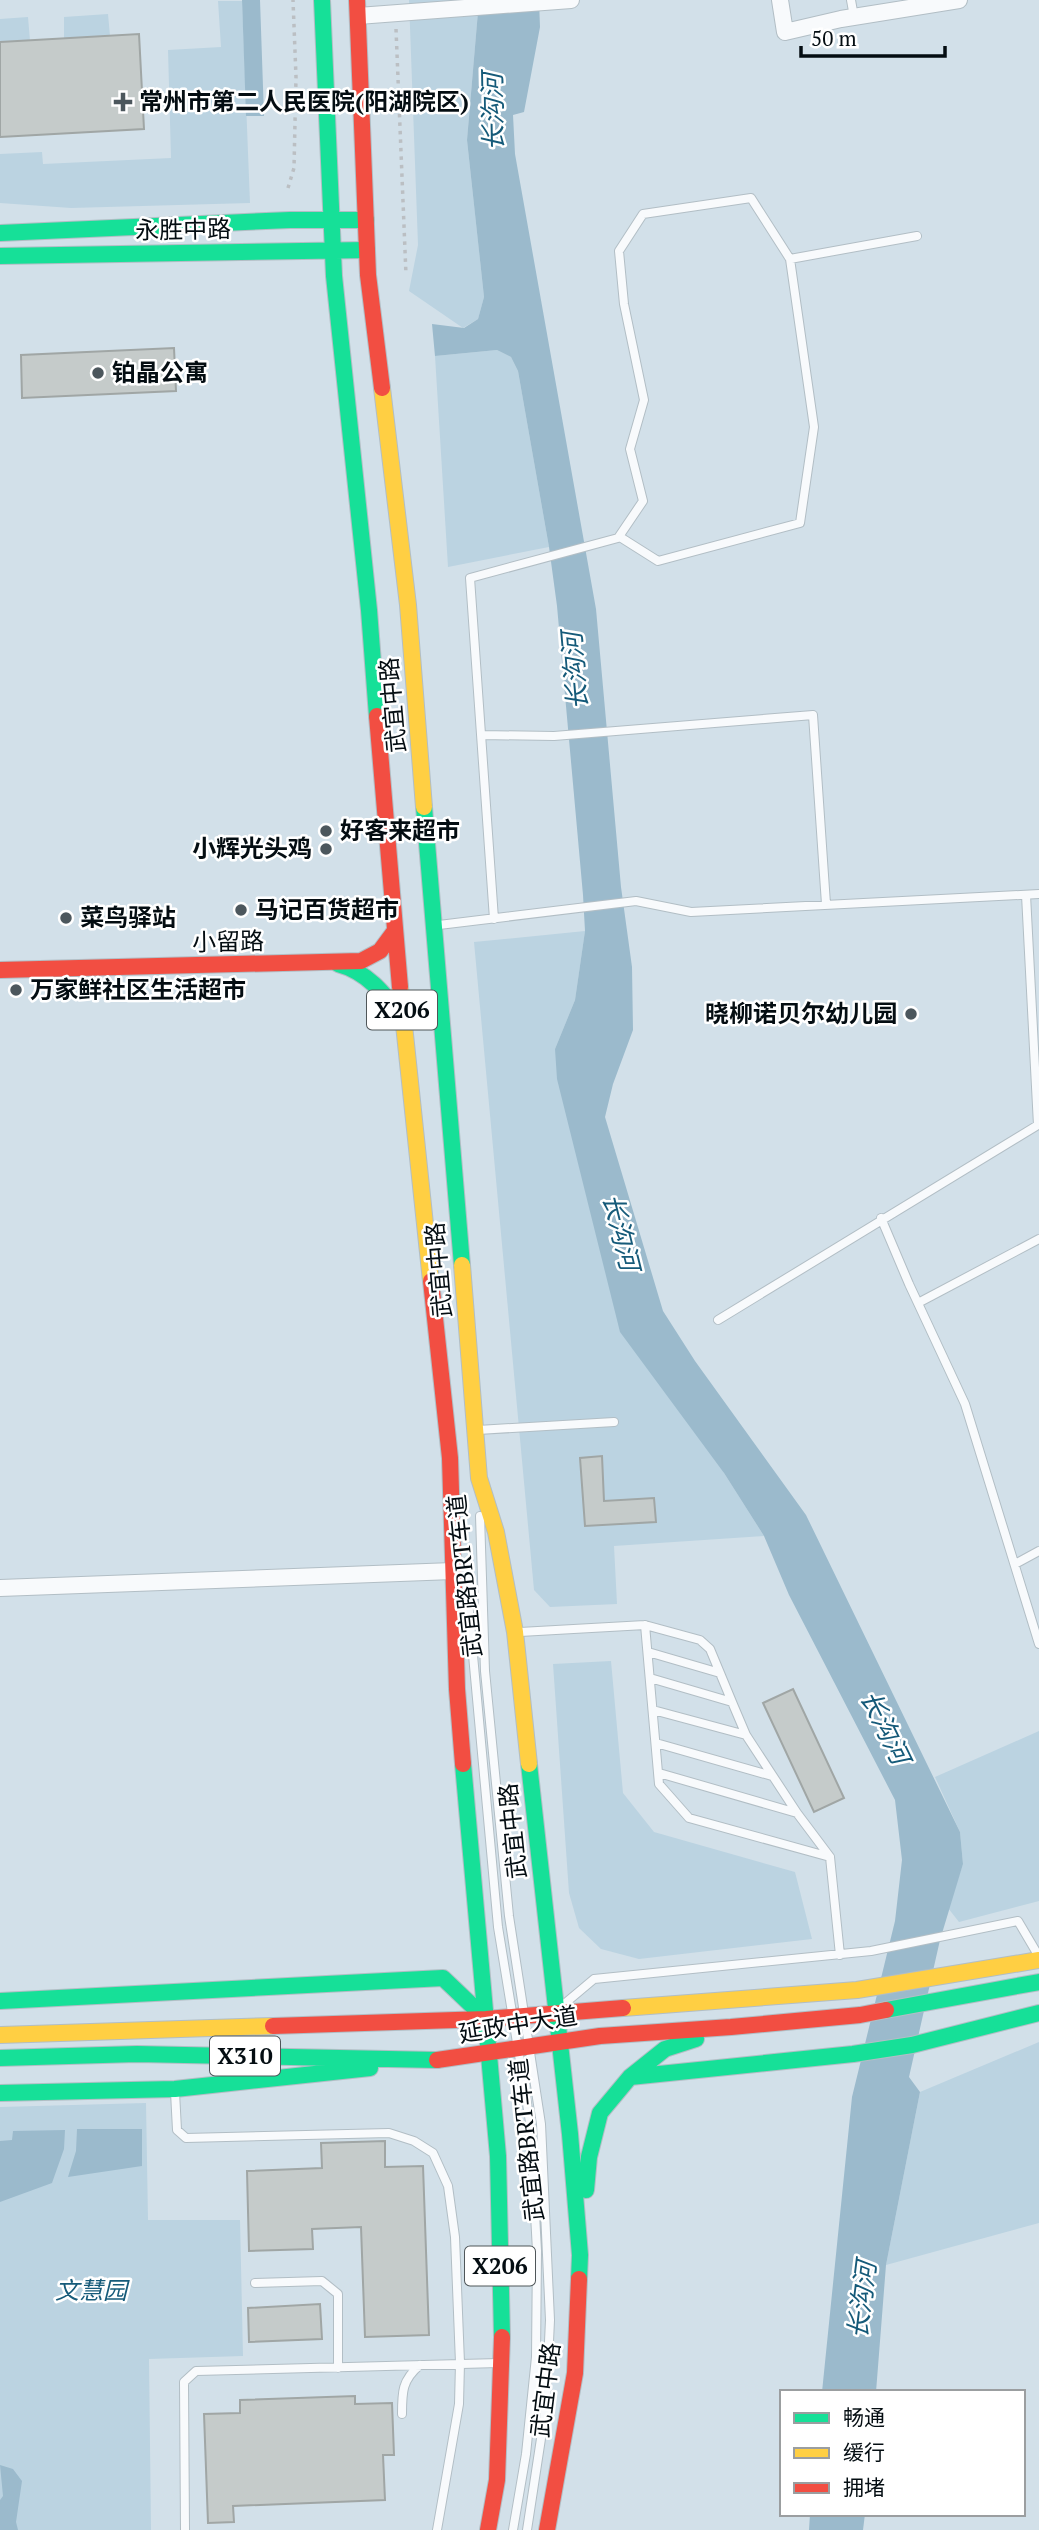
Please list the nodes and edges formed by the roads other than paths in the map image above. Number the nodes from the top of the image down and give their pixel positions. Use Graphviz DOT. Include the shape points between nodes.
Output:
graph roads {
  1 [pos="322,0"];
  2 [pos="571,0"];
  3 [pos="780,0"];
  4 [pos="851,0"];
  5 [pos="959,0"];
  6 [pos="357,8"];
  7 [pos="854,17"];
  8 [pos="366,220"];
  9 [pos="330,221"];
  10 [pos="0,233"];
  11 [pos="917,236"];
  12 [pos="332,250"];
  13 [pos="367,250"];
  14 [pos="0,256"];
  15 [pos="790,259"];
  16 [pos="619,537"];
  17 [pos="481,735"];
  18 [pos="1039,894"];
  19 [pos="1026,895"];
  20 [pos="826,904"];
  21 [pos="494,919"];
  22 [pos="434,926"];
  23 [pos="394,932"];
  24 [pos="331,963"];
  25 [pos="0,970"];
  26 [pos="403,1018"];
  27 [pos="881,1218"];
  28 [pos="1039,1239"];
  29 [pos="918,1303"];
  30 [pos="718,1320"];
  31 [pos="614,1422"];
  32 [pos="475,1430"];
  33 [pos="450,1458"];
  34 [pos="479,1478"];
  35 [pos="462,1540"];
  36 [pos="1039,1551"];
  37 [pos="1015,1564"];
  38 [pos="459,1569"];
  39 [pos="0,1588"];
  40 [pos="645,1625"];
  41 [pos="514,1632"];
  42 [pos="1039,1644"];
  43 [pos="648,1652"];
  44 [pos="720,1673"];
  45 [pos="650,1678"];
  46 [pos="732,1702"];
  47 [pos="653,1710"];
  48 [pos="746,1735"];
  49 [pos="656,1743"];
  50 [pos="659,1773"];
  51 [pos="772,1776"];
  52 [pos="797,1813"];
  53 [pos="830,1857"];
  54 [pos="840,1955"];
  55 [pos="1039,1959"];
  56 [pos="1039,1982"];
  57 [pos="0,2001"];
  58 [pos="555,2012"];
  59 [pos="1039,2013"];
  60 [pos="519,2016"];
  61 [pos="486,2019"];
  62 [pos="731,2027"];
  63 [pos="0,2035"];
  64 [pos="559,2042"];
  65 [pos="524,2048"];
  66 [pos="489,2053"];
  67 [pos="0,2058"];
  68 [pos="441,2060"];
  69 [pos="630,2077"];
  70 [pos="175,2089"];
  71 [pos="0,2093"];
  72 [pos="579,2255"];
  73 [pos="255,2283"];
  74 [pos="460,2363"];
  75 [pos="502,2363"];
  76 [pos="421,2365"];
  77 [pos="338,2368"];
  78 [pos="402,2414"];
  79 [pos="185,2530"];
  80 [pos="437,2530"];
  81 [pos="488,2530"];
  82 [pos="513,2530"];
  83 [pos="527,2530"];
  84 [pos="547,2530"];
  1 -- 9 [label="main road, 武宜中路 / X206"];
  2 -- 6 [label="street" via="396,13"];
  3 -- 7 [label="street" via="785,32"];
  4 -- 7 [label="lane"];
  5 -- 7 [label="street"];
  6 -- 8 [label="main road, 武宜中路 / X206"];
  8 -- 9 [label="main road, 永胜中路"];
  8 -- 13 [label="main road, 武宜中路 / X206"];
  9 -- 10 [label="main road, 永胜中路"];
  9 -- 12 [label="main road, 武宜中路 / X206"];
  11 -- 15 [label="lane"];
  12 -- 13 [label="main road, 永胜中路"];
  12 -- 14 [label="main road, 永胜中路"];
  12 -- 23 [label="main road, 武宜中路 / X206" via="369,610"];
  13 -- 22 [label="main road, 武宜中路 / X206" via="408,605"];
  15 -- 16 [label="lane" via="814,427 800,523 658,561"];
  15 -- 16 [label="lane" via="751,198 643,214 619,251 624,304 644,400 630,449 643,501"];
  16 -- 17 [label="lane" via="470,578"];
  17 -- 20 [label="lane" via="554,736 813,715"];
  17 -- 21 [label="lane"];
  18 -- 19 [label="lane"];
  19 -- 20 [label="lane"];
  19 -- 27 [label="lane" via="1038,1125"];
  20 -- 21 [label="lane" via="691,912 636,901"];
  21 -- 22 [label="lane"];
  22 -- 32 [label="main road, 武宜中路 / X206"];
  23 -- 24 [label="main road, 小留路" via="380,951 360,961"];
  23 -- 26 [label="main road, 武宜中路 / X206"];
  24 -- 25 [label="main road, 小留路"];
  24 -- 26 [label="main road, 小留路" via="352,967 376,985"];
  26 -- 33 [label="main road, 武宜中路 / X206"];
  27 -- 29 [label="lane"];
  27 -- 30 [label="lane"];
  28 -- 29 [label="lane"];
  29 -- 37 [label="lane" via="965,1404"];
  31 -- 32 [label="lane"];
  32 -- 34 [label="main road, 武宜中路 / X206"];
  33 -- 35 [label="lane, 武宜路BRT车道"];
  33 -- 38 [label="main road, 武宜中路 / X206"];
  34 -- 41 [label="main road, 武宜中路 / X206" via="496,1532"];
  34 -- 60 [label="lane, 武宜路BRT车道" via="485,1671"];
  36 -- 37 [label="lane"];
  37 -- 42 [label="lane"];
  38 -- 39 [label="street"];
  38 -- 60 [label="lane, 武宜路BRT车道" via="498,1927"];
  38 -- 61 [label="main road, 武宜中路 / X206" via="457,1689"];
  40 -- 41 [label="lane"];
  40 -- 43 [label="lane"];
  40 -- 44 [label="lane" via="700,1640 710,1649"];
  41 -- 58 [label="main road, 武宜中路 / X206"];
  43 -- 44 [label="lane"];
  43 -- 45 [label="lane"];
  44 -- 46 [label="lane"];
  45 -- 46 [label="lane"];
  45 -- 47 [label="lane"];
  46 -- 48 [label="lane"];
  47 -- 48 [label="lane"];
  47 -- 49 [label="lane"];
  48 -- 51 [label="lane"];
  49 -- 50 [label="lane"];
  49 -- 51 [label="lane"];
  50 -- 52 [label="lane"];
  50 -- 53 [label="lane" via="659,1784 689,1818"];
  51 -- 52 [label="lane"];
  52 -- 53 [label="lane"];
  53 -- 54 [label="lane"];
  54 -- 55 [label="lane" via="1018,1921"];
  54 -- 58 [label="lane" via="594,1979"];
  55 -- 58 [label="main road, 延政中大道 / X310" via="857,1990"];
  56 -- 62 [label="main road, 延政中大道 / X310" via="860,2015"];
  57 -- 61 [label="main road" via="443,1978"];
  58 -- 60 [label="main road, 延政中大道 / X310"];
  58 -- 64 [label="main road, 武宜中路 / X206"];
  59 -- 69 [label="main road" via="912,2045"];
  60 -- 61 [label="main road, 延政中大道 / X310"];
  60 -- 65 [label="lane, 武宜路BRT车道"];
  61 -- 63 [label="main road, 延政中大道 / X310"];
  61 -- 66 [label="main road, 武宜中路 / X206"];
  62 -- 64 [label="main road, 延政中大道 / X310"];
  62 -- 69 [label="main road" via="665,2049"];
  64 -- 65 [label="main road, 延政中大道 / X310"];
  64 -- 72 [label="main road, 武宜中路 / X206"];
  65 -- 66 [label="main road, 延政中大道 / X310"];
  65 -- 82 [label="lane, 武宜路BRT车道" via="537,2251 533,2385"];
  65 -- 83 [label="lane, 武宜路BRT车道" via="541,2124 550,2320 546,2406"];
  66 -- 68 [label="main road, 延政中大道 / X310"];
  66 -- 75 [label="main road, 武宜中路 / X206" via="498,2155"];
  67 -- 68 [label="main road, 延政中大道 / X310" via="137,2054"];
  68 -- 70 [label="main road"];
  69 -- 72 [label="main road" via="600,2113 589,2157"];
  70 -- 71 [label="main road"];
  70 -- 74 [label="lane" via="177,2130 186,2138 388,2133 414,2141 433,2154 448,2186 455,2237"];
  72 -- 84 [label="main road, 武宜中路 / X206" via="575,2373"];
  73 -- 77 [label="lane" via="322,2281 338,2294"];
  74 -- 75 [label="lane"];
  74 -- 76 [label="lane"];
  74 -- 80 [label="lane" via="460,2404"];
  75 -- 81 [label="main road, 武宜中路 / X206" via="497,2480"];
  76 -- 77 [label="lane"];
  76 -- 78 [label="lane" via="408,2374 402,2387"];
  77 -- 79 [label="lane" via="196,2371 184,2382"];
}
